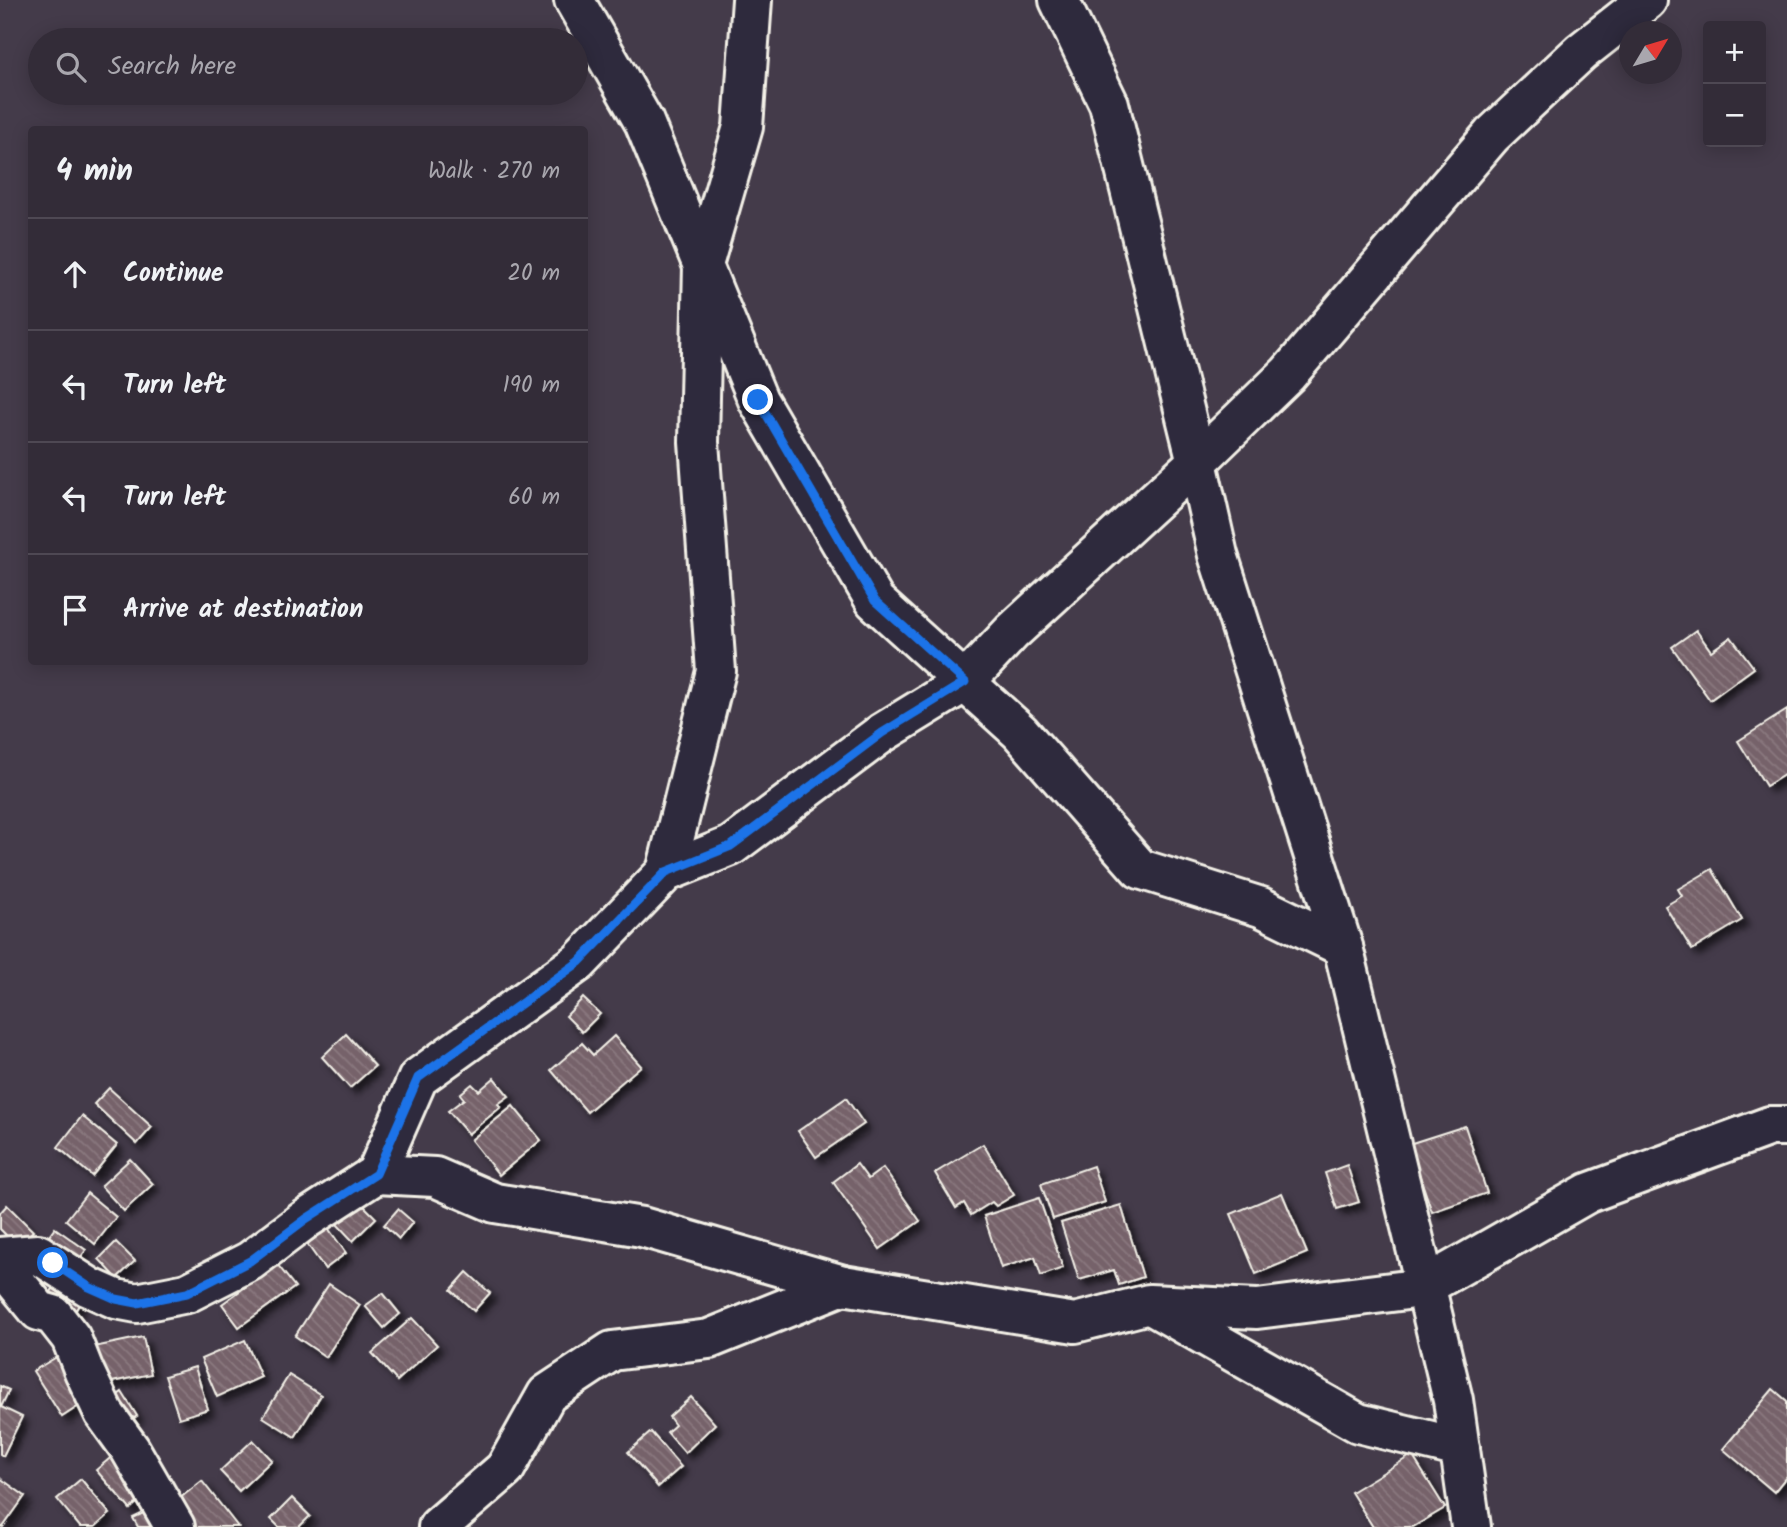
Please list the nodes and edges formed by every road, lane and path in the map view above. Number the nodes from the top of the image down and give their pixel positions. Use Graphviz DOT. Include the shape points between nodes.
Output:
graph roads {
  1 [pos="574,0"];
  2 [pos="752,0"];
  3 [pos="1059,0"];
  4 [pos="1647,0"];
  5 [pos="703,265"];
  6 [pos="1198,462"];
  7 [pos="965,682"];
  8 [pos="666,872"];
  9 [pos="1343,947"];
  10 [pos="1787,1126"];
  11 [pos="376,1174"];
  12 [pos="0,1257"];
  13 [pos="0,1263"];
  14 [pos="843,1285"];
  15 [pos="1425,1286"];
  16 [pos="1149,1304"];
  17 [pos="1460,1448"];
  18 [pos="175,1527"];
  19 [pos="438,1527"];
  20 [pos="1471,1527"];
  1 -- 5 [label="street" via="645,122"];
  2 -- 5 [label="street" via="743,127"];
  3 -- 6 [label="street" via="1109,104"];
  4 -- 6 [label="street" via="1581,52 1492,135 1288,373"];
  5 -- 7 [label="street" via="758,400 875,601"];
  5 -- 8 [label="street" via="699,442 716,671"];
  6 -- 7 [label="street" via="1012,632"];
  6 -- 9 [label="street" via="1218,555"];
  7 -- 8 [label="street" via="882,733 731,846"];
  7 -- 9 [label="street" via="1020,732 1140,869 1261,907"];
  8 -- 11 [label="street" via="579,962 418,1078"];
  9 -- 15 [label="street"];
  10 -- 15 [label="street" via="1770,1126 1588,1192"];
  11 -- 12 [label="street" via="250,1261 187,1293 137,1303 116,1299 38,1254"];
  11 -- 14 [label="street" via="435,1177 495,1203 642,1227"];
  13 -- 18 [label="street" via="39,1311 53,1315 71,1338 104,1413"];
  14 -- 16 [label="street" via="1075,1323"];
  14 -- 19 [label="street" via="709,1339 612,1351 547,1394 505,1469"];
  15 -- 16 [label="street" via="1257,1309"];
  15 -- 17 [label="street"];
  16 -- 17 [label="street" via="1358,1423"];
  17 -- 20 [label="street"];
}
